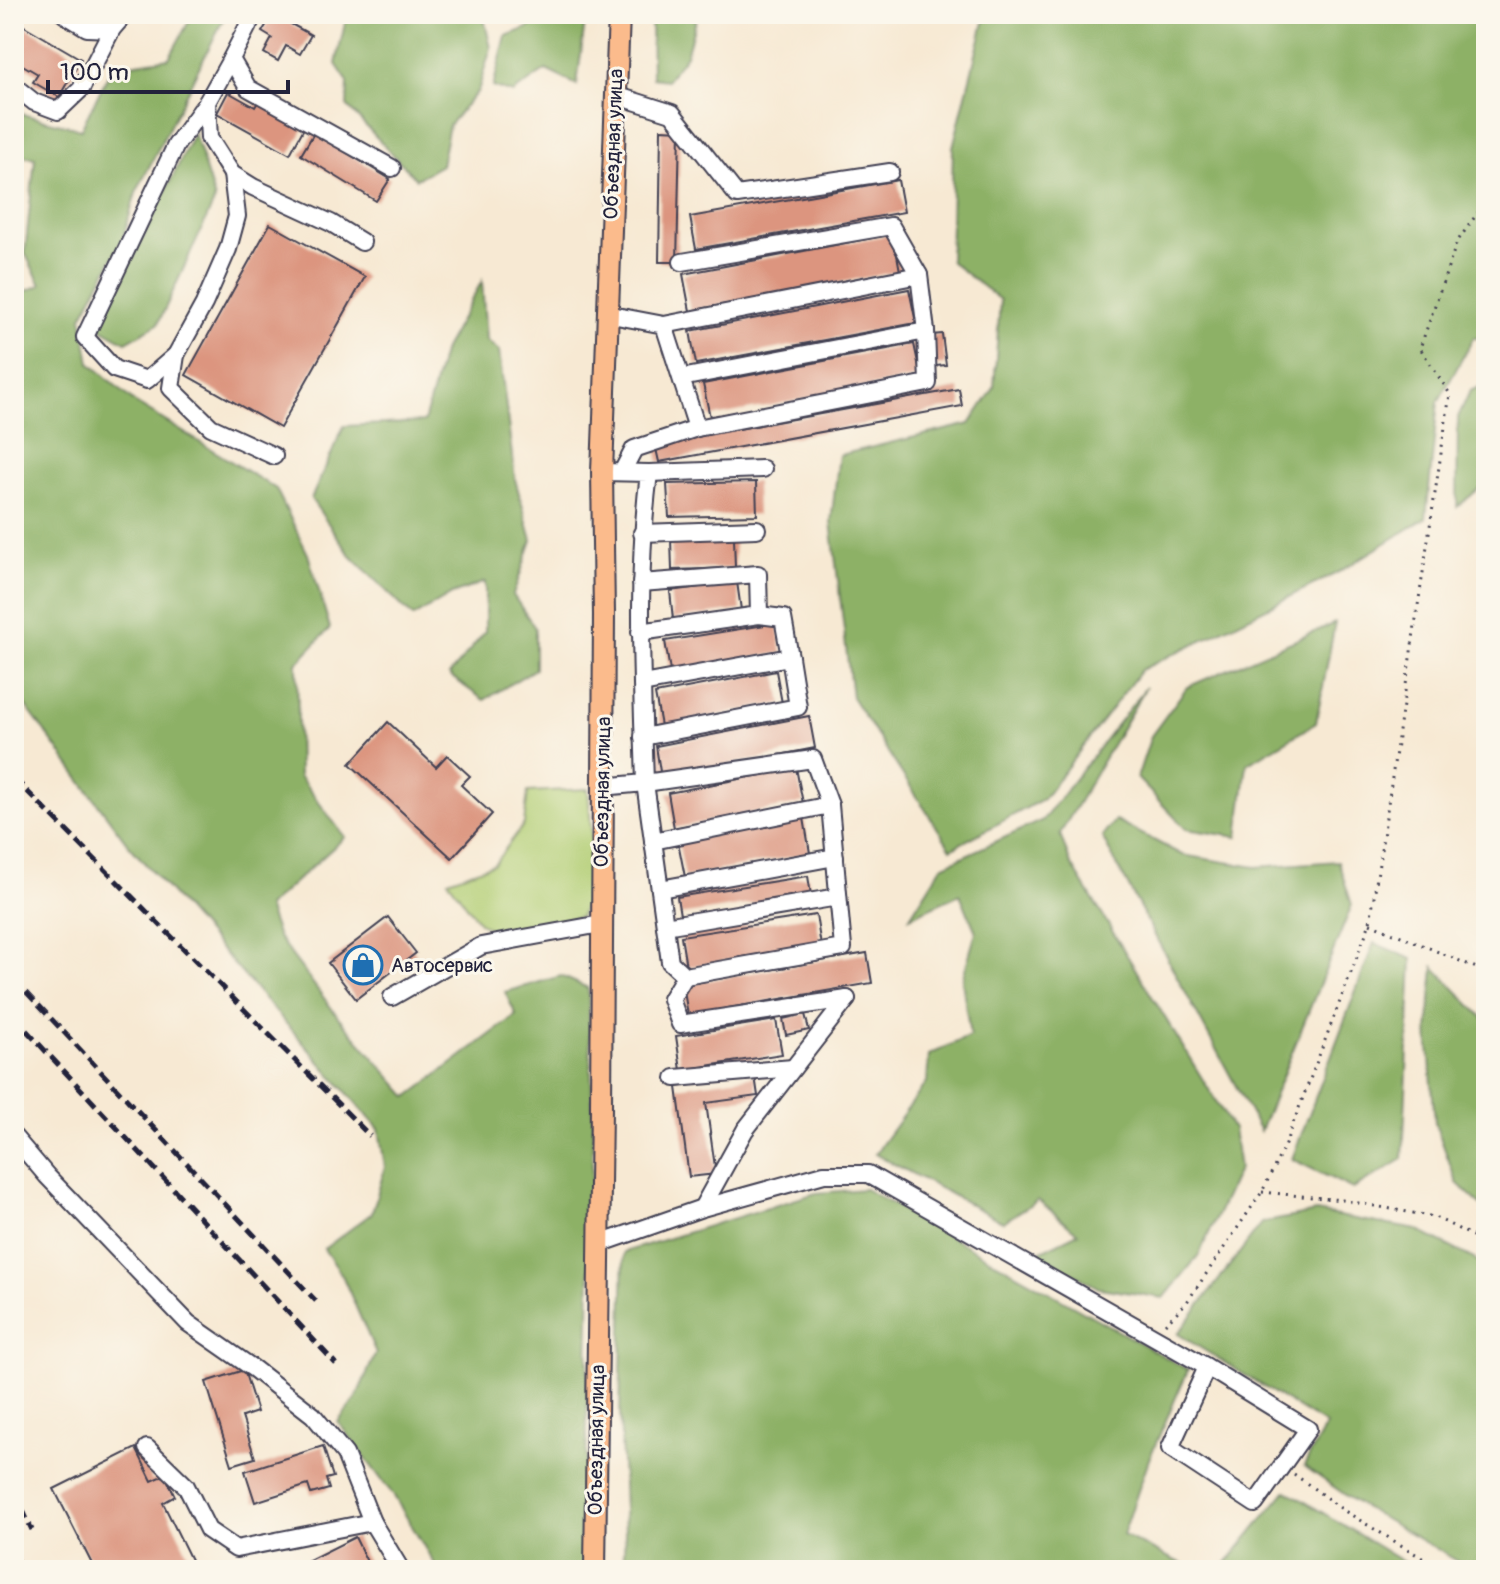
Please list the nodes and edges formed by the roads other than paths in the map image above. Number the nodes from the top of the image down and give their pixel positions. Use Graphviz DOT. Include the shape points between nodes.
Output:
graph roads {
  1 [pos="64,14"];
  2 [pos="125,14"];
  3 [pos="254,14"];
  4 [pos="619,14"];
  5 [pos="112,29"];
  6 [pos="231,59"];
  7 [pos="14,86"];
  8 [pos="615,95"];
  9 [pos="207,102"];
  10 [pos="392,168"];
  11 [pos="890,172"];
  12 [pos="232,174"];
  13 [pos="362,242"];
  14 [pos="682,262"];
  15 [pos="919,275"];
  16 [pos="606,314"];
  17 [pos="664,325"];
  18 [pos="926,331"];
  19 [pos="176,355"];
  20 [pos="681,378"];
  21 [pos="697,428"];
  22 [pos="274,456"];
  23 [pos="763,469"];
  24 [pos="612,472"];
  25 [pos="649,473"];
  26 [pos="757,529"];
  27 [pos="642,533"];
  28 [pos="641,583"];
  29 [pos="759,615"];
  30 [pos="640,632"];
  31 [pos="790,657"];
  32 [pos="642,684"];
  33 [pos="643,737"];
  34 [pos="645,783"];
  35 [pos="602,787"];
  36 [pos="830,805"];
  37 [pos="653,841"];
  38 [pos="835,857"];
  39 [pos="660,889"];
  40 [pos="838,897"];
  41 [pos="601,924"];
  42 [pos="665,926"];
  43 [pos="685,976"];
  44 [pos="392,997"];
  45 [pos="793,1068"];
  46 [pos="675,1078"];
  47 [pos="14,1137"];
  48 [pos="702,1208"];
  49 [pos="599,1244"];
  50 [pos="1207,1367"];
  51 [pos="147,1448"];
  52 [pos="372,1522"];
  53 [pos="401,1570"];
  54 [pos="595,1570"];
  1 -- 5 [label="lane" via="87,28"];
  2 -- 5 [label="lane"];
  3 -- 6 [label="lane"];
  4 -- 8 [label="main road, Объездная улица"];
  5 -- 7 [label="lane" via="81,89 58,111 34,102"];
  6 -- 9 [label="lane"];
  6 -- 10 [label="lane" via="248,88"];
  8 -- 11 [label="lane" via="672,113 737,195"];
  8 -- 16 [label="main road, Объездная улица"];
  9 -- 12 [label="lane" via="209,138"];
  9 -- 19 [label="lane" via="176,145 85,337 114,369 147,380"];
  12 -- 13 [label="lane"];
  12 -- 19 [label="lane" via="237,216 228,249"];
  14 -- 15 [label="lane" via="891,226"];
  15 -- 17 [label="lane"];
  15 -- 18 [label="lane"];
  16 -- 17 [label="lane"];
  16 -- 24 [label="main road, Объездная улица"];
  17 -- 20 [label="lane"];
  18 -- 20 [label="lane"];
  18 -- 21 [label="lane" via="928,383"];
  19 -- 22 [label="lane" via="171,388 211,427"];
  20 -- 21 [label="lane"];
  21 -- 24 [label="lane" via="634,449"];
  23 -- 25 [label="lane"];
  24 -- 25 [label="lane"];
  24 -- 35 [label="main road, Объездная улица"];
  25 -- 27 [label="lane"];
  26 -- 27 [label="lane"];
  27 -- 28 [label="lane"];
  28 -- 29 [label="lane" via="758,574"];
  28 -- 30 [label="lane"];
  29 -- 30 [label="lane"];
  29 -- 31 [label="lane" via="783,618"];
  30 -- 32 [label="lane"];
  31 -- 32 [label="lane"];
  31 -- 33 [label="lane" via="798,707"];
  32 -- 33 [label="lane"];
  33 -- 34 [label="lane"];
  34 -- 35 [label="lane"];
  34 -- 36 [label="lane" via="813,759"];
  34 -- 37 [label="lane"];
  35 -- 41 [label="main road, Объездная улица"];
  36 -- 37 [label="lane"];
  36 -- 38 [label="lane"];
  37 -- 39 [label="lane"];
  38 -- 39 [label="lane"];
  38 -- 40 [label="lane"];
  39 -- 42 [label="lane"];
  40 -- 42 [label="lane"];
  40 -- 43 [label="lane" via="843,948"];
  41 -- 44 [label="lane" via="481,946"];
  41 -- 49 [label="main road, Объездная улица"];
  42 -- 43 [label="lane" via="670,962"];
  43 -- 45 [label="lane" via="671,999 680,1024 847,999"];
  45 -- 46 [label="lane"];
  45 -- 48 [label="lane" via="745,1130"];
  47 -- 52 [label="lane" via="188,1323 313,1415 345,1454"];
  48 -- 49 [label="lane"];
  48 -- 50 [label="lane" via="824,1174 868,1174"];
  49 -- 54 [label="main road, Объездная улица"];
  50 -- 50 [label="lane" via="1308,1429 1255,1504 1170,1448"];
  51 -- 52 [label="lane" via="186,1486 208,1530 236,1549"];
  52 -- 53 [label="lane"];
}
